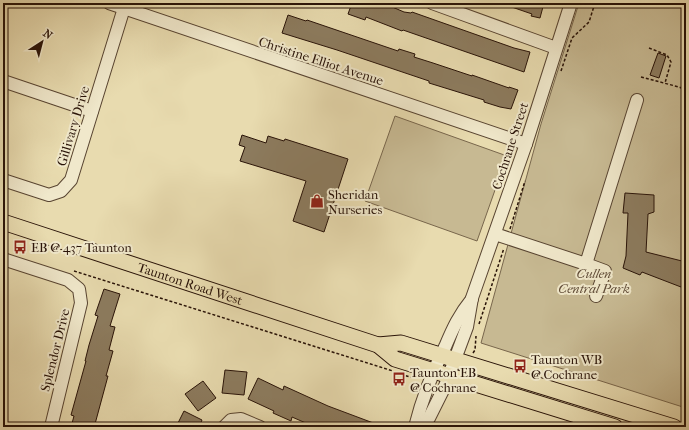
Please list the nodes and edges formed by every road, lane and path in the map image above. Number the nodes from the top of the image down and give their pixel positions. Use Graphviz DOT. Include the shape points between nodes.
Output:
graph roads {
  1 [pos="108,3"];
  2 [pos="432,3"];
  3 [pos="571,3"];
  4 [pos="595,3"];
  5 [pos="124,8"];
  6 [pos="556,48"];
  7 [pos="649,48"];
  8 [pos="561,72"];
  9 [pos="641,77"];
  10 [pos="3,81"];
  11 [pos="665,83"];
  12 [pos="686,90"];
  13 [pos="637,100"];
  14 [pos="92,111"];
  15 [pos="526,144"];
  16 [pos="526,178"];
  17 [pos="3,180"];
  18 [pos="3,222"];
  19 [pos="501,236"];
  20 [pos="3,259"];
  21 [pos="586,264"];
  22 [pos="72,270"];
  23 [pos="596,296"];
  24 [pos="478,326"];
  25 [pos="476,333"];
  26 [pos="378,345"];
  27 [pos="473,354"];
  28 [pos="448,357"];
  29 [pos="434,370"];
  30 [pos="449,375"];
  31 [pos="415,377"];
  32 [pos="51,427"];
  33 [pos="224,427"];
  34 [pos="260,427"];
  35 [pos="415,427"];
  36 [pos="418,427"];
  37 [pos="614,427"];
  38 [pos="674,427"];
  1 -- 5 [label="street, Christine Elliot Avenue"];
  2 -- 6 [label="street"];
  3 -- 6 [label="street, Cochrane Street"];
  4 -- 8 [label="path" via="589,22 572,38"];
  5 -- 14 [label="street, Gillivary Drive"];
  5 -- 15 [label="street, Christine Elliot Avenue"];
  6 -- 15 [label="street, Cochrane Street"];
  7 -- 11 [label="path" via="667,55 671,62"];
  9 -- 11 [label="path"];
  10 -- 14 [label="street"];
  11 -- 12 [label="path"];
  13 -- 21 [label="street"];
  14 -- 17 [label="street, Gillivary Drive" via="71,180 61,191 49,194"];
  15 -- 19 [label="street, Cochrane Street"];
  16 -- 19 [label="path"];
  18 -- 26 [label="main road, Taunton Road West"];
  19 -- 21 [label="street"];
  19 -- 24 [label="path"];
  19 -- 28 [label="street, Cochrane Street" via="472,298 467,327"];
  20 -- 32 [label="street, Splendor Drive" via="68,280 79,289 81,302"];
  21 -- 23 [label="street" via="605,271"];
  22 -- 31 [label="path"];
  25 -- 27 [label="path"];
  26 -- 28 [label="main road, Taunton Road West" via="401,343"];
  26 -- 29 [label="main road, Taunton Road West" via="395,358"];
  28 -- 29 [label="street, Cochrane Street"];
  28 -- 30 [label="street, Cochrane Street"];
  28 -- 38 [label="main road, Taunton Road West"];
  29 -- 30 [label="main road, Taunton Road West"];
  29 -- 35 [label="street, Cochrane Street"];
  30 -- 36 [label="street, Cochrane Street" via="429,418"];
  30 -- 37 [label="main road, Taunton Road West"];
  33 -- 34 [label="street" via="230,420 241,419"];
}
